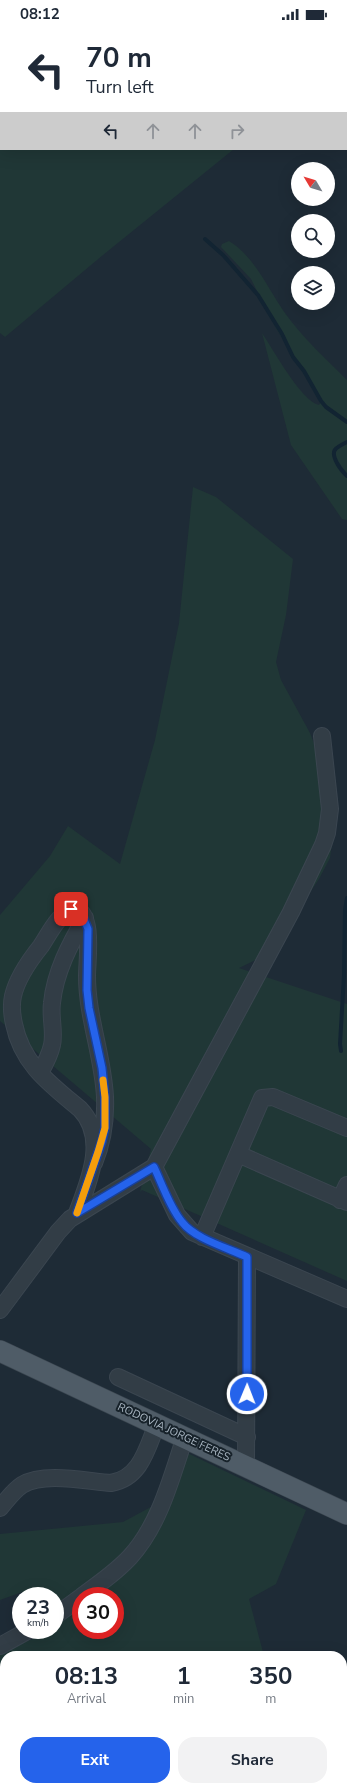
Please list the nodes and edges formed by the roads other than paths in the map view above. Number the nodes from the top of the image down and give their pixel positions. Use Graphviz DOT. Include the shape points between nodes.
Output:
graph roads {
  1 [pos="322,736"];
  2 [pos="85,918"];
  3 [pos="40,1073"];
  4 [pos="347,1128"];
  5 [pos="238,1154"];
  6 [pos="94,1162"];
  7 [pos="154,1167"];
  8 [pos="345,1196"];
  9 [pos="77,1213"];
  10 [pos="202,1237"];
  11 [pos="247,1257"];
  12 [pos="347,1299"];
  13 [pos="0,1310"];
  14 [pos="0,1350"];
  15 [pos="118,1376"];
  16 [pos="157,1424"];
  17 [pos="185,1437"];
  18 [pos="246,1437"];
  19 [pos="246,1466"];
  20 [pos="0,1508"];
  21 [pos="347,1514"];
  22 [pos="94,1587"];
  23 [pos="13,1639"];
  24 [pos="0,1646"];
  1 -- 7 [label="street" via="330,808 323,845 291,912"];
  2 -- 3 [label="street" via="68,948 57,979 52,1003 53,1044"];
  2 -- 3 [label="street" via="75,908 66,912 23,972 12,998 16,1033 28,1060"];
  2 -- 6 [label="street" via="88,939 89,1008 102,1068 105,1097 105,1128"];
  3 -- 6 [label="street" via="90,1120 94,1139"];
  4 -- 5 [label="street" via="273,1097 265,1097 261,1100"];
  5 -- 8 [label="street"];
  5 -- 10 [label="street"];
  6 -- 9 [label="street"];
  7 -- 9 [label="street"];
  7 -- 10 [label="street" via="181,1222"];
  9 -- 13 [label="street" via="58,1232"];
  10 -- 11 [label="street"];
  11 -- 12 [label="street"];
  11 -- 18 [label="street"];
  14 -- 16 [label="main road, RODOVIA JORGE FERES"];
  15 -- 18 [label="street"];
  16 -- 17 [label="main road, RODOVIA JORGE FERES"];
  16 -- 20 [label="street" via="139,1466 118,1482 52,1478 31,1480 14,1491"];
  17 -- 19 [label="main road, RODOVIA JORGE FERES"];
  17 -- 22 [label="street" via="155,1521 130,1557"];
  18 -- 19 [label="street"];
  19 -- 21 [label="main road, RODOVIA JORGE FERES"];
  23 -- 24 [label="street"];
}
